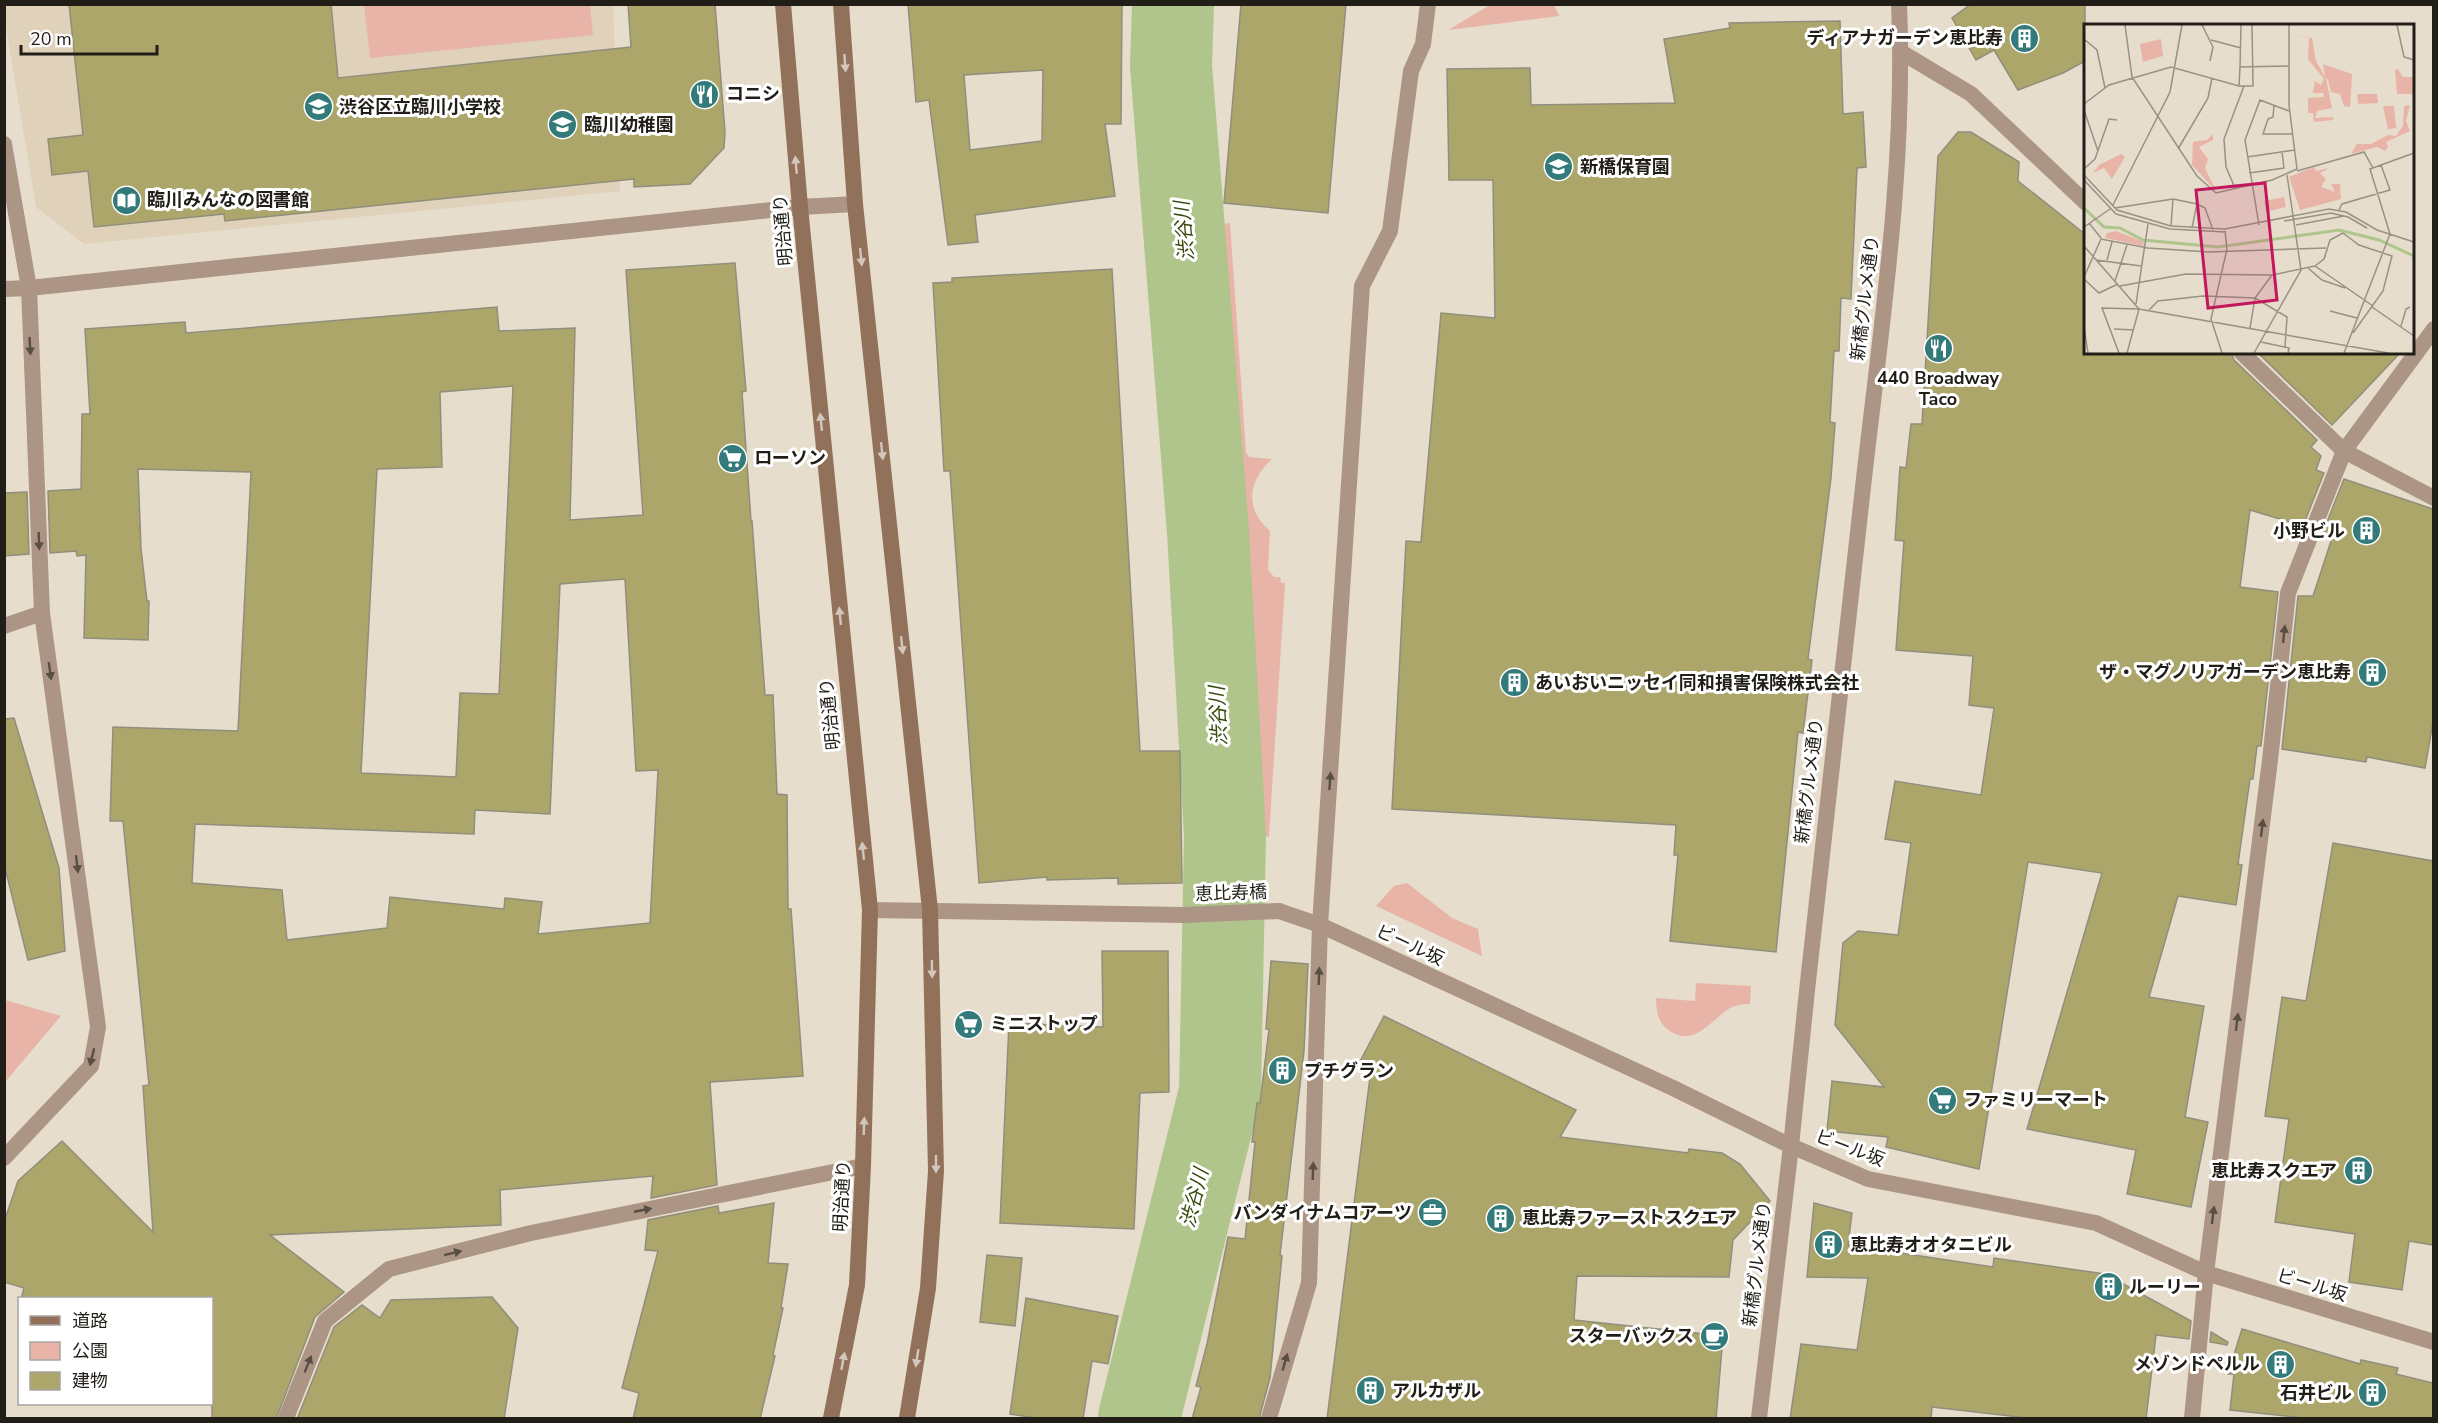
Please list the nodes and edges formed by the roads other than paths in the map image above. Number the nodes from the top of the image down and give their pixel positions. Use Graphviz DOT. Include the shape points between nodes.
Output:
graph roads {
  1 [pos="783,4"];
  2 [pos="841,4"];
  3 [pos="1428,4"];
  4 [pos="1899,4"];
  5 [pos="1901,52"];
  6 [pos="4,144"];
  7 [pos="2084,202"];
  8 [pos="855,204"];
  9 [pos="800,207"];
  10 [pos="29,288"];
  11 [pos="4,289"];
  12 [pos="2433,328"];
  13 [pos="2243,354"];
  14 [pos="2344,451"];
  15 [pos="2433,498"];
  16 [pos="42,613"];
  17 [pos="4,626"];
  18 [pos="870,909"];
  19 [pos="930,910"];
  20 [pos="1279,911"];
  21 [pos="1320,925"];
  22 [pos="1791,1146"];
  23 [pos="4,1158"];
  24 [pos="863,1166"];
  25 [pos="2206,1273"];
  26 [pos="2433,1342"];
  27 [pos="286,1419"];
  28 [pos="831,1419"];
  29 [pos="908,1419"];
  30 [pos="1269,1419"];
  31 [pos="1759,1419"];
  32 [pos="2192,1419"];
  9 -- 1 [label="main road, 明治通り, one-way"];
  2 -- 8 [label="main road, one-way"];
  21 -- 3 [label="street, one-way" via="1362,286 1390,231 1411,71 1423,45"];
  4 -- 5 [label="street, 新橋グルメ通り"];
  5 -- 7 [label="street" via="1971,94"];
  5 -- 22 [label="street, 新橋グルメ通り" via="1893,220"];
  6 -- 10 [label="street"];
  8 -- 9 [label="street"];
  8 -- 19 [label="main road, one-way"];
  9 -- 10 [label="street"];
  18 -- 9 [label="main road, 明治通り, one-way"];
  10 -- 11 [label="street"];
  10 -- 16 [label="street, one-way"];
  12 -- 14 [label="street"];
  13 -- 14 [label="street"];
  14 -- 15 [label="street"];
  25 -- 14 [label="street, one-way" via="2288,593"];
  16 -- 17 [label="street"];
  16 -- 23 [label="street, one-way" via="98,1027 91,1066"];
  18 -- 19 [label="street, 恵比寿橋"];
  24 -- 18 [label="main road, 明治通り, one-way"];
  19 -- 20 [label="street, 恵比寿橋" via="1184,915"];
  19 -- 29 [label="main road, one-way" via="936,1171 928,1288"];
  20 -- 21 [label="street, ビール坂"];
  21 -- 22 [label="street, ビール坂"];
  30 -- 21 [label="street, one-way" via="1309,1283"];
  22 -- 25 [label="street, ビール坂" via="1868,1179 2096,1223"];
  22 -- 31 [label="street, 新橋グルメ通り"];
  27 -- 24 [label="street, one-way" via="325,1321 388,1269 531,1233"];
  28 -- 24 [label="main road, 明治通り, one-way" via="856,1285"];
  25 -- 26 [label="street, ビール坂"];
  25 -- 32 [label="street"];
}
